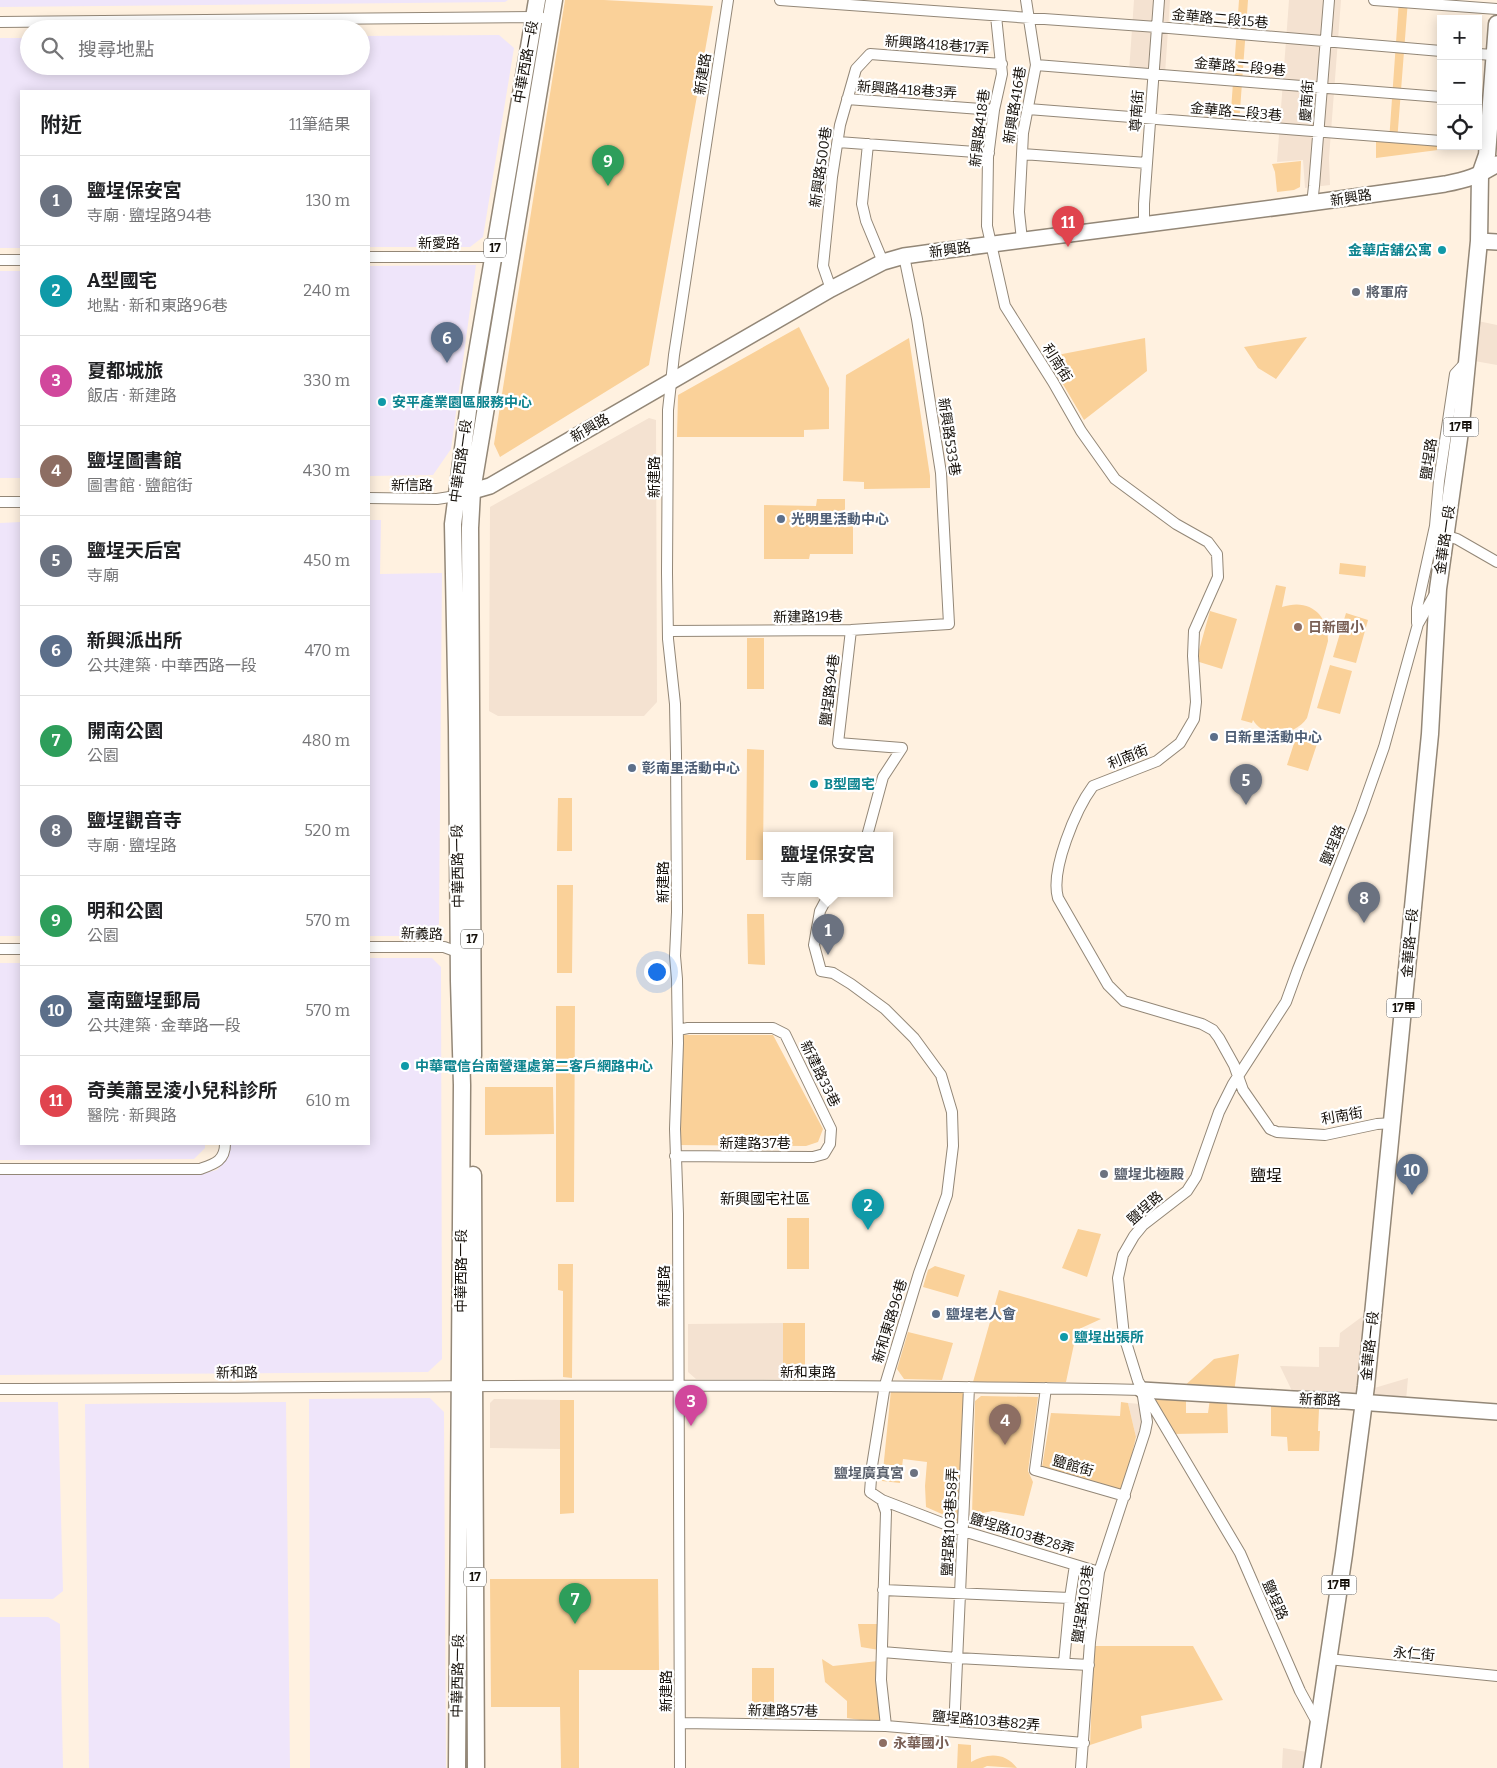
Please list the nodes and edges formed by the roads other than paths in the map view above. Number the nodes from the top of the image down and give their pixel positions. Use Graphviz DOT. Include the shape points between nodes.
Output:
graph roads {
  1 [pos="537,0"];
  2 [pos="554,0"];
  3 [pos="728,0"];
  4 [pos="780,0"];
  5 [pos="1026,0"];
  6 [pos="1159,0"];
  7 [pos="1329,0"];
  8 [pos="1374,0"];
  9 [pos="1497,9"];
  10 [pos="996,16"];
  11 [pos="533,17"];
  12 [pos="1030,18"];
  13 [pos="551,19"];
  14 [pos="213,20"];
  15 [pos="0,22"];
  16 [pos="20,22"];
  17 [pos="1497,24"];
  18 [pos="1157,27"];
  19 [pos="1497,28"];
  20 [pos="1325,42"];
  21 [pos="1437,51"];
  22 [pos="870,54"];
  23 [pos="1486,54"];
  24 [pos="1002,64"];
  25 [pos="1036,65"];
  26 [pos="1154,74"];
  27 [pos="1321,88"];
  28 [pos="1437,97"];
  29 [pos="847,99"];
  30 [pos="1484,100"];
  31 [pos="1028,109"];
  32 [pos="994,110"];
  33 [pos="1150,118"];
  34 [pos="1318,132"];
  35 [pos="1437,141"];
  36 [pos="838,142"];
  37 [pos="868,144"];
  38 [pos="1483,144"];
  39 [pos="989,153"];
  40 [pos="1022,154"];
  41 [pos="1147,163"];
  42 [pos="1497,164"];
  43 [pos="1480,175"];
  44 [pos="1312,204"];
  45 [pos="1144,225"];
  46 [pos="1022,240"];
  47 [pos="1479,241"];
  48 [pos="1497,242"];
  49 [pos="990,244"];
  50 [pos="904,256"];
  51 [pos="502,257"];
  52 [pos="370,258"];
  53 [pos="0,260"];
  54 [pos="20,260"];
  55 [pos="883,262"];
  56 [pos="831,289"];
  57 [pos="671,383"];
  58 [pos="472,491"];
  59 [pos="456,496"];
  60 [pos="370,498"];
  61 [pos="0,502"];
  62 [pos="20,502"];
  63 [pos="1440,534"];
  64 [pos="1497,562"];
  65 [pos="1438,589"];
  66 [pos="949,624"];
  67 [pos="1418,624"];
  68 [pos="851,630"];
  69 [pos="668,631"];
  70 [pos="868,832"];
  71 [pos="827,897"];
  72 [pos="370,947"];
  73 [pos="0,949"];
  74 [pos="20,949"];
  75 [pos="466,955"];
  76 [pos="678,1030"];
  77 [pos="1238,1076"];
  78 [pos="1393,1123"];
  79 [pos="830,1144"];
  80 [pos="225,1145"];
  81 [pos="675,1156"];
  82 [pos="0,1170"];
  83 [pos="678,1385"];
  84 [pos="885,1385"];
  85 [pos="467,1386"];
  86 [pos="969,1387"];
  87 [pos="1046,1388"];
  88 [pos="0,1389"];
  89 [pos="1142,1390"];
  90 [pos="1364,1402"];
  91 [pos="1497,1412"];
  92 [pos="1124,1496"];
  93 [pos="882,1500"];
  94 [pos="964,1531"];
  95 [pos="1075,1565"];
  96 [pos="1099,1572"];
  97 [pos="883,1590"];
  98 [pos="960,1593"];
  99 [pos="1070,1598"];
  100 [pos="882,1652"];
  101 [pos="957,1658"];
  102 [pos="1328,1659"];
  103 [pos="1064,1663"];
  104 [pos="1089,1665"];
  105 [pos="1497,1676"];
  106 [pos="680,1723"];
  107 [pos="1318,1725"];
  108 [pos="886,1726"];
  109 [pos="954,1732"];
  110 [pos="1084,1743"];
  111 [pos="458,1768"];
  112 [pos="476,1768"];
  113 [pos="680,1768"];
  114 [pos="1082,1768"];
  115 [pos="1312,1768"];
  1 -- 11 [label="main road, 中華西路一段 / 17"];
  2 -- 13 [label="main road, 中華西路一段 / 17"];
  3 -- 57 [label="street, 新建路"];
  4 -- 10 [label="street, 金華路二段15巷"];
  5 -- 12 [label="street, 新興路416巷"];
  6 -- 18 [label="street, 尊南街"];
  7 -- 20 [label="street, 慶南街"];
  8 -- 9 [label="street"];
  10 -- 12 [label="street, 金華路二段15巷"];
  10 -- 24 [label="street, 新興路418巷"];
  11 -- 13 [label="street"];
  11 -- 14 [label="street"];
  11 -- 51 [label="main road, 中華西路一段 / 17"];
  12 -- 18 [label="street, 金華路二段15巷"];
  12 -- 25 [label="street, 新興路416巷"];
  13 -- 51 [label="main road, 中華西路一段 / 17"];
  15 -- 16 [label="street"];
  17 -- 19 [label="main road, 17甲"];
  18 -- 20 [label="street, 金華路二段15巷"];
  18 -- 26 [label="street, 尊南街"];
  19 -- 23 [label="main road, 17甲"];
  20 -- 21 [label="street, 金華路二段15巷"];
  20 -- 27 [label="street, 慶南街"];
  22 -- 24 [label="street, 新興路418巷17弄"];
  22 -- 29 [label="street, 新興路500巷" via="856,69"];
  23 -- 30 [label="main road, 17甲"];
  24 -- 32 [label="street, 新興路418巷"];
  25 -- 26 [label="street, 金華路二段9巷"];
  25 -- 31 [label="street, 新興路416巷"];
  26 -- 27 [label="street, 金華路二段9巷"];
  26 -- 33 [label="street, 尊南街"];
  27 -- 28 [label="street, 金華路二段9巷"];
  27 -- 34 [label="street, 慶南街"];
  29 -- 32 [label="street, 新興路418巷3弄"];
  29 -- 36 [label="street, 新興路500巷"];
  30 -- 38 [label="main road, 17甲"];
  31 -- 33 [label="street, 金華路二段3巷"];
  31 -- 40 [label="street, 新興路416巷"];
  32 -- 39 [label="street, 新興路418巷"];
  33 -- 34 [label="street, 金華路二段3巷"];
  33 -- 41 [label="street, 尊南街"];
  34 -- 35 [label="street, 金華路二段3巷"];
  34 -- 44 [label="street, 慶南街"];
  36 -- 37 [label="street"];
  36 -- 56 [label="street, 新興路500巷" via="823,266"];
  37 -- 39 [label="street"];
  37 -- 55 [label="street" via="862,204"];
  38 -- 43 [label="main road, 17甲" via="1487,155"];
  39 -- 49 [label="street, 新興路418巷" via="987,226"];
  40 -- 41 [label="street, 新興路416巷"];
  40 -- 46 [label="street, 新興路416巷" via="1019,212"];
  41 -- 45 [label="street, 尊南街"];
  42 -- 43 [label="street, 新興路"];
  43 -- 44 [label="street, 新興路" via="1464,181"];
  43 -- 47 [label="main road, 金華路一段 / 17甲"];
  44 -- 45 [label="street, 新興路"];
  45 -- 46 [label="street, 新興路"];
  46 -- 49 [label="street, 新興路"];
  47 -- 48 [label="street"];
  47 -- 63 [label="main road, 金華路一段 / 17甲" via="1461,424"];
  49 -- 50 [label="street, 新興路"];
  49 -- 77 [label="street, 利南街" via="1005,306 1115,479 1176,524 1208,542 1217,554 1218,577 1194,631 1194,719 1180,743 1157,761 1093,786 1063,847 1056,883 1058,898 1108,985 1124,1001 1213,1030"];
  50 -- 55 [label="street, 新興路"];
  50 -- 66 [label="street, 新興路533巷" via="941,473"];
  51 -- 52 [label="street, 新愛路"];
  51 -- 58 [label="main road, 中華西路一段 / 17"];
  51 -- 59 [label="main road, 中華西路一段 / 17" via="471,388"];
  53 -- 54 [label="street"];
  55 -- 56 [label="street, 新興路"];
  56 -- 57 [label="street, 新興路"];
  57 -- 58 [label="street, 新興路" via="490,486"];
  57 -- 69 [label="street, 新建路" via="668,410"];
  58 -- 59 [label="street, 新興路"];
  58 -- 75 [label="main road, 中華西路一段 / 17"];
  59 -- 60 [label="street, 新信路" via="437,499"];
  59 -- 75 [label="main road, 中華西路一段 / 17" via="453,524 457,727"];
  61 -- 62 [label="street"];
  63 -- 64 [label="street" via="1457,539"];
  63 -- 65 [label="main road, 金華路一段 / 17甲"];
  63 -- 67 [label="street, 鹽埕路" via="1416,608"];
  65 -- 67 [label="street, 鹽埕路"];
  65 -- 78 [label="main road, 金華路一段 / 17甲" via="1430,734"];
  66 -- 68 [label="street, 新建路19巷"];
  67 -- 77 [label="street, 鹽埕路" via="1384,747 1286,1002"];
  68 -- 69 [label="street, 新建路19巷"];
  68 -- 70 [label="street, 鹽埕路94巷" via="838,743 902,748 883,777"];
  69 -- 76 [label="street, 新建路" via="675,704"];
  71 -- 84 [label="street, 新和東路96巷" via="820,911 814,945 821,971 833,973 852,984 885,1008 914,1038 941,1075 952,1112 954,1146 947,1195 922,1263"];
  72 -- 75 [label="street, 新義路" via="444,947"];
  73 -- 74 [label="street"];
  75 -- 85 [label="main road, 中華西路一段 / 17"];
  76 -- 79 [label="street, 新建路33巷" via="773,1028 785,1034 831,1130"];
  76 -- 81 [label="street, 新建路"];
  77 -- 78 [label="street, 利南街" via="1264,1122 1277,1132 1325,1135"];
  77 -- 89 [label="street, 鹽埕路" via="1219,1112 1196,1177 1187,1190 1143,1225 1123,1255 1118,1278 1121,1316 1124,1336"];
  78 -- 90 [label="main road, 金華路一段 / 17甲"];
  79 -- 81 [label="street, 新建路37巷" via="824,1154 813,1157"];
  80 -- 82 [label="street" via="225,1152 216,1163 200,1169"];
  81 -- 83 [label="street, 新建路" via="678,1190"];
  83 -- 84 [label="street, 新和東路"];
  83 -- 85 [label="street, 新和東路"];
  83 -- 106 [label="street, 新建路"];
  84 -- 86 [label="street, 新和東路"];
  84 -- 93 [label="street, 新和東路96巷" via="870,1492"];
  85 -- 88 [label="street, 新和路"];
  85 -- 111 [label="main road, 中華西路一段 / 17"];
  85 -- 112 [label="main road, 中華西路一段 / 17"];
  86 -- 87 [label="street, 新和東路"];
  86 -- 94 [label="street, 鹽埕路103巷58弄"];
  87 -- 89 [label="street, 新和東路"];
  87 -- 92 [label="street, 鹽館街" via="1035,1470"];
  89 -- 90 [label="street, 新都路"];
  89 -- 92 [label="street, 鹽埕路103巷" via="1147,1422"];
  89 -- 107 [label="street, 鹽埕路" via="1240,1554"];
  90 -- 91 [label="street, 新都路"];
  90 -- 102 [label="main road, 金華路一段 / 17甲"];
  92 -- 96 [label="street, 鹽埕路103巷"];
  93 -- 94 [label="street, 鹽埕路103巷28弄"];
  93 -- 97 [label="street" via="886,1512"];
  94 -- 95 [label="street, 鹽埕路103巷28弄"];
  94 -- 98 [label="street, 鹽埕路103巷58弄"];
  95 -- 96 [label="street, 鹽埕路103巷28弄"];
  95 -- 99 [label="street, 鹽埕路103巷"];
  96 -- 104 [label="street, 鹽埕路103巷"];
  97 -- 98 [label="street"];
  97 -- 100 [label="street"];
  98 -- 99 [label="street"];
  98 -- 101 [label="street, 鹽埕路103巷58弄"];
  99 -- 103 [label="street, 鹽埕路103巷"];
  100 -- 101 [label="street"];
  100 -- 108 [label="street"];
  101 -- 103 [label="street"];
  101 -- 109 [label="street, 鹽埕路103巷58弄"];
  102 -- 105 [label="street, 永仁街"];
  102 -- 107 [label="main road, 金華路一段 / 17甲"];
  103 -- 104 [label="street"];
  104 -- 110 [label="street, 鹽埕路103巷"];
  106 -- 108 [label="street, 新建路57巷"];
  106 -- 113 [label="street, 新建路"];
  107 -- 115 [label="main road, 金華路一段 / 17甲"];
  108 -- 109 [label="street, 鹽埕路103巷82弄"];
  109 -- 110 [label="street, 鹽埕路103巷82弄"];
  110 -- 114 [label="street, 鹽埕路103巷"];
}
